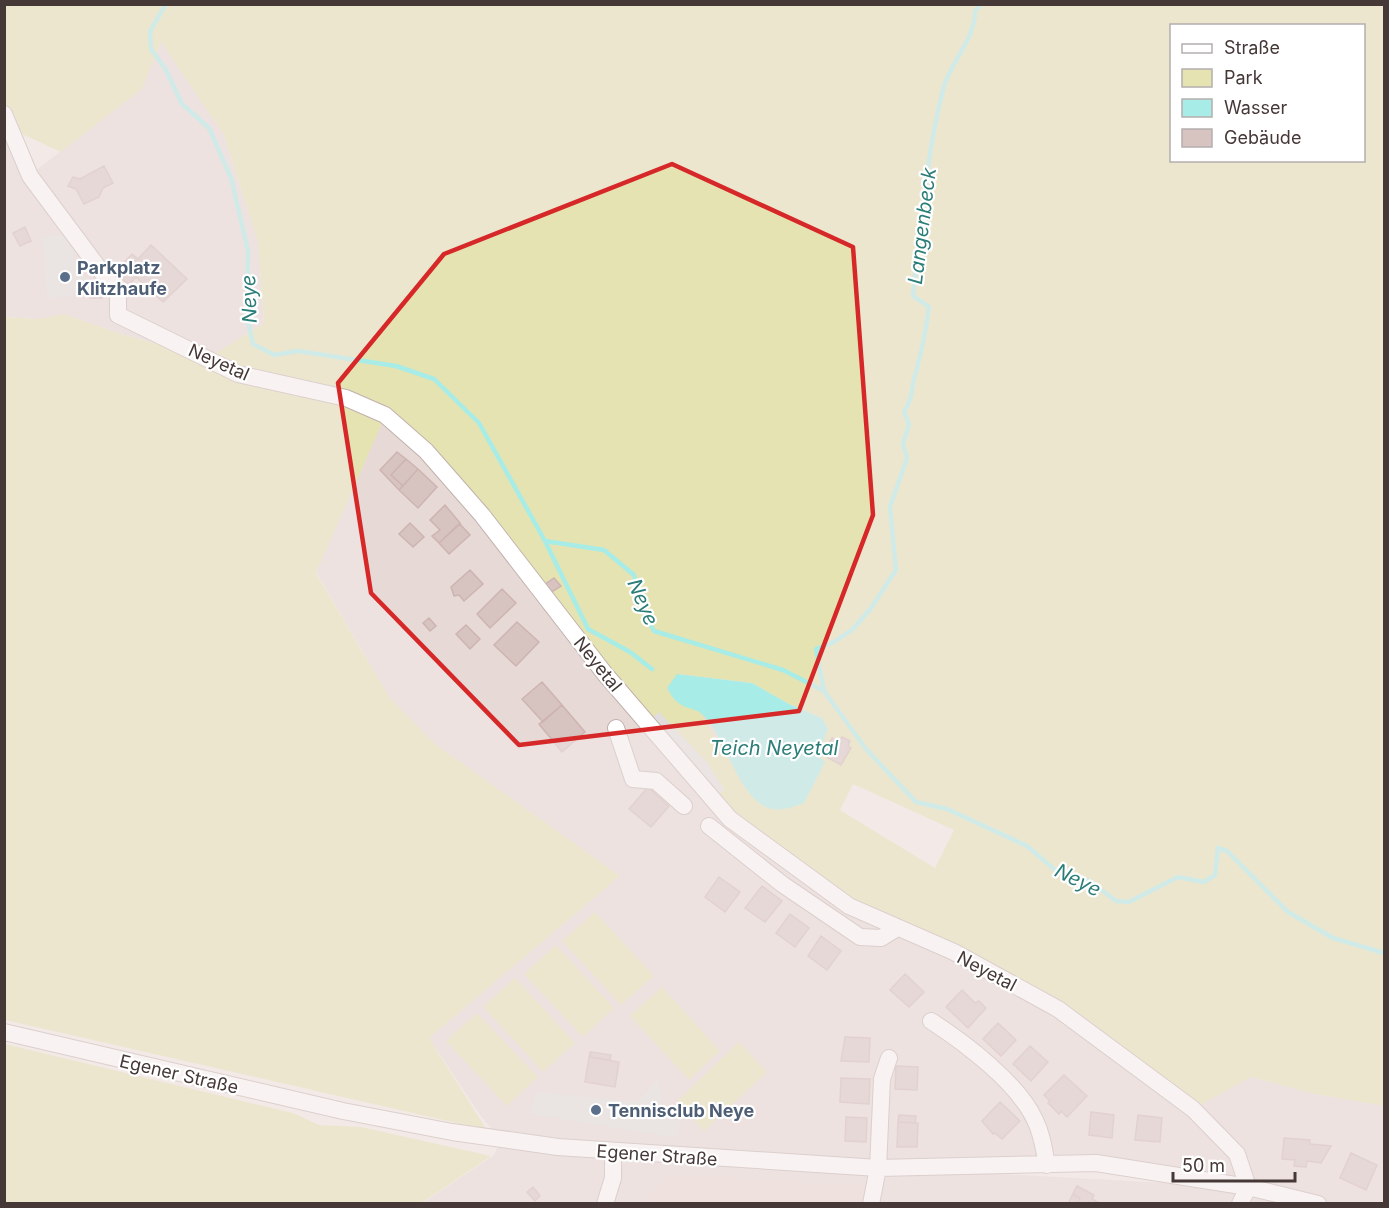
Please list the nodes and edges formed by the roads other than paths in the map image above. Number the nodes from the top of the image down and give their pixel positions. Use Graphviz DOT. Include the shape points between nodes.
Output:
graph roads {
  1 [pos="4,114"];
  2 [pos="616,728"];
  3 [pos="684,806"];
  4 [pos="709,826"];
  5 [pos="897,928"];
  6 [pos="931,1022"];
  7 [pos="4,1032"];
  8 [pos="889,1058"];
  9 [pos="613,1153"];
  10 [pos="1047,1165"];
  11 [pos="878,1168"];
  12 [pos="1248,1187"];
  13 [pos="605,1203"];
  14 [pos="871,1203"];
  15 [pos="1240,1203"];
  16 [pos="1318,1203"];
  1 -- 5 [label="street, Neyetal" via="30,176 118,294 118,315 238,374 346,398 385,416 426,451 482,515 645,724 730,819 849,906"];
  2 -- 3 [label="street" via="633,779 656,781"];
  4 -- 5 [label="street" via="782,884 860,937 881,938"];
  5 -- 12 [label="street, Neyetal" via="954,952 1058,1009 1193,1108 1237,1154"];
  6 -- 10 [label="street" via="962,1041 1022,1098 1043,1140"];
  7 -- 9 [label="street, Egener Straße" via="343,1112 462,1134"];
  8 -- 11 [label="street" via="882,1079"];
  9 -- 11 [label="street, Egener Straße"];
  9 -- 13 [label="street" via="613,1178"];
  10 -- 11 [label="street, Egener Straße"];
  10 -- 12 [label="street, Egener Straße" via="1096,1163"];
  11 -- 14 [label="street"];
  12 -- 15 [label="street"];
  12 -- 16 [label="street, Egener Straße"];
}
